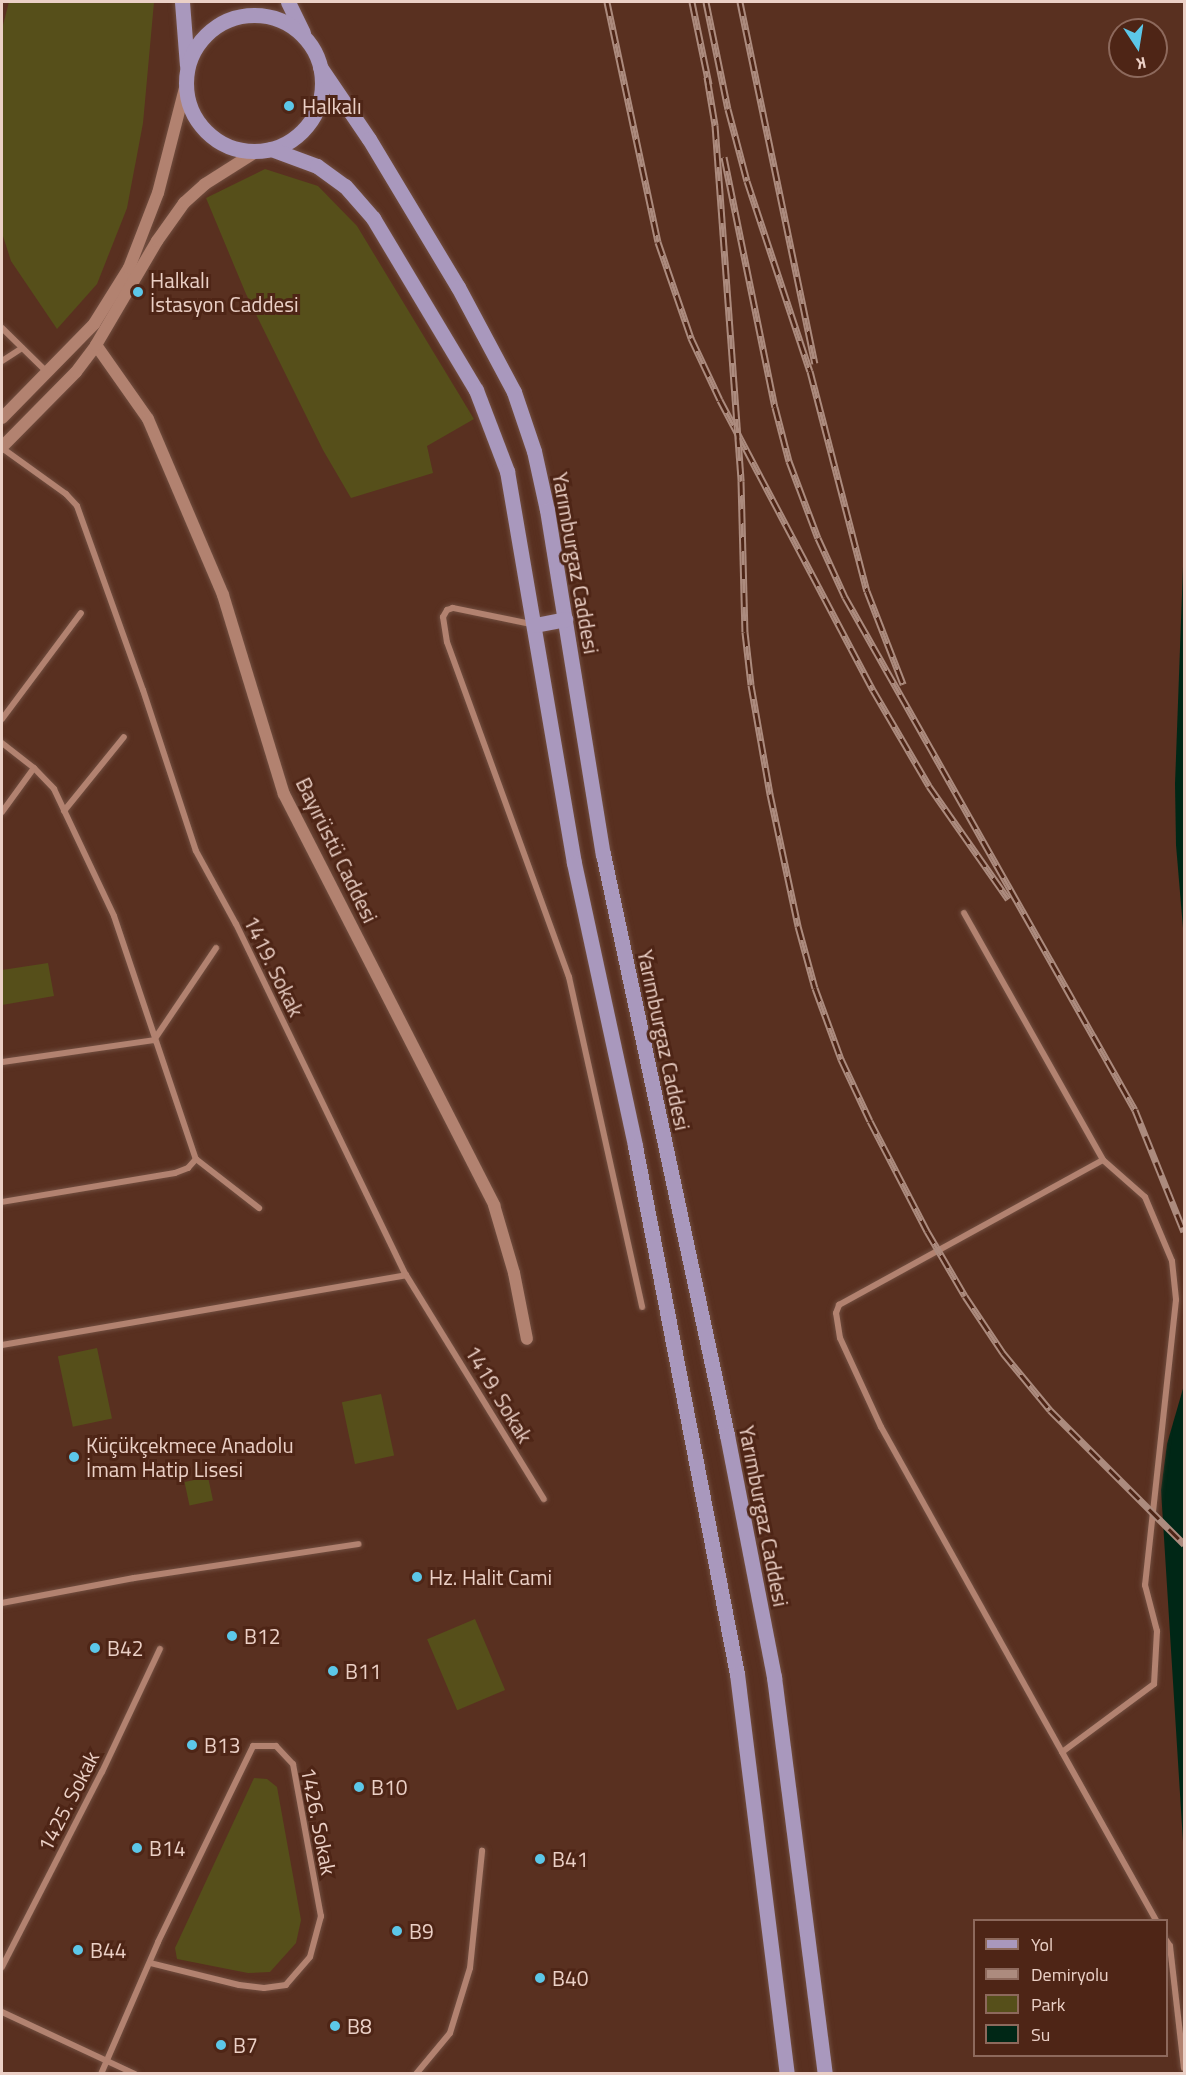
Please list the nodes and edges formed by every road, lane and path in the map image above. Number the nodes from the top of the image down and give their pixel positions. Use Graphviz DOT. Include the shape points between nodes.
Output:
graph roads {
  1 [pos="182,2"];
  2 [pos="288,2"];
  3 [pos="305,39"];
  4 [pos="320,67"];
  5 [pos="187,68"];
  6 [pos="185,88"];
  7 [pos="264,150"];
  8 [pos="2,328"];
  9 [pos="96,345"];
  10 [pos="22,348"];
  11 [pos="2,361"];
  12 [pos="47,372"];
  13 [pos="2,418"];
  14 [pos="2,447"];
  15 [pos="81,613"];
  16 [pos="565,619"];
  17 [pos="535,625"];
  18 [pos="2,719"];
  19 [pos="124,737"];
  20 [pos="2,743"];
  21 [pos="34,768"];
  22 [pos="2,812"];
  23 [pos="64,812"];
  24 [pos="964,913"];
  25 [pos="216,948"];
  26 [pos="154,1040"];
  27 [pos="2,1062"];
  28 [pos="196,1159"];
  29 [pos="1103,1160"];
  30 [pos="2,1202"];
  31 [pos="259,1208"];
  32 [pos="406,1275"];
  33 [pos="642,1308"];
  34 [pos="527,1340"];
  35 [pos="2,1345"];
  36 [pos="544,1499"];
  37 [pos="358,1545"];
  38 [pos="2,1603"];
  39 [pos="160,1649"];
  40 [pos="1062,1752"];
  41 [pos="482,1851"];
  42 [pos="1155,1919"];
  43 [pos="1168,1942"];
  44 [pos="150,1963"];
  45 [pos="2,1966"];
  46 [pos="2,2012"];
  47 [pos="107,2061"];
  48 [pos="1185,2068"];
  49 [pos="101,2073"];
  50 [pos="135,2073"];
  51 [pos="416,2073"];
  52 [pos="788,2073"];
  53 [pos="825,2073"];
  1 -- 5 [label="main road"];
  2 -- 3 [label="main road"];
  3 -- 4 [label="main road"];
  3 -- 5 [label="main road" via="275,18 238,17 205,35"];
  4 -- 7 [label="main road" via="321,91 313,117 295,137"];
  4 -- 16 [label="main road, Yarımburgaz Caddesi" via="369,138 458,287 514,392 534,451"];
  5 -- 6 [label="main road"];
  6 -- 7 [label="main road" via="192,114 208,134 231,148"];
  6 -- 12 [label="street" via="158,193 129,268 94,324"];
  7 -- 9 [label="street" via="205,184 170,219"];
  7 -- 17 [label="main road" via="317,166 345,186 373,218 476,390 507,471"];
  8 -- 10 [label="street"];
  9 -- 14 [label="street" via="76,372"];
  9 -- 34 [label="street, Bayırüstü Caddesi" via="148,418 218,584 284,794 494,1205 514,1273"];
  10 -- 11 [label="street"];
  10 -- 12 [label="street"];
  12 -- 13 [label="street"];
  14 -- 32 [label="street, 1419. Sokak" via="77,506 196,851 236,924"];
  15 -- 18 [label="street"];
  16 -- 17 [label="main road"];
  16 -- 53 [label="main road, Yarımburgaz Caddesi" via="603,854 727,1435 774,1677"];
  17 -- 33 [label="street" via="453,608 443,618 447,642 569,977"];
  17 -- 52 [label="main road" via="574,863 635,1146 737,1674"];
  19 -- 23 [label="street"];
  20 -- 21 [label="street"];
  21 -- 22 [label="street"];
  21 -- 23 [label="street" via="54,789"];
  23 -- 26 [label="street" via="114,916"];
  24 -- 29 [label="street"];
  25 -- 26 [label="street"];
  26 -- 27 [label="street"];
  26 -- 28 [label="street"];
  28 -- 30 [label="street" via="176,1173"];
  28 -- 31 [label="street"];
  29 -- 40 [label="street" via="1145,1197 1172,1261 1176,1300 1145,1585 1157,1630 1154,1684"];
  29 -- 40 [label="street" via="839,1305 836,1313 840,1338 881,1427"];
  32 -- 35 [label="street"];
  32 -- 36 [label="street, 1419. Sokak"];
  37 -- 38 [label="street" via="134,1578"];
  39 -- 45 [label="street, 1425. Sokak"];
  40 -- 42 [label="street"];
  41 -- 51 [label="street" via="471,1968 450,2033"];
  43 -- 48 [label="street"];
  44 -- 44 [label="street, 1426. Sokak" via="253,1746 276,1746 293,1764 321,1916 310,1957 286,1985 264,1988 239,1986"];
  44 -- 47 [label="street, 1426. Sokak"];
  46 -- 47 [label="street"];
  47 -- 49 [label="street, 1426. Sokak"];
  47 -- 50 [label="street"];
}
